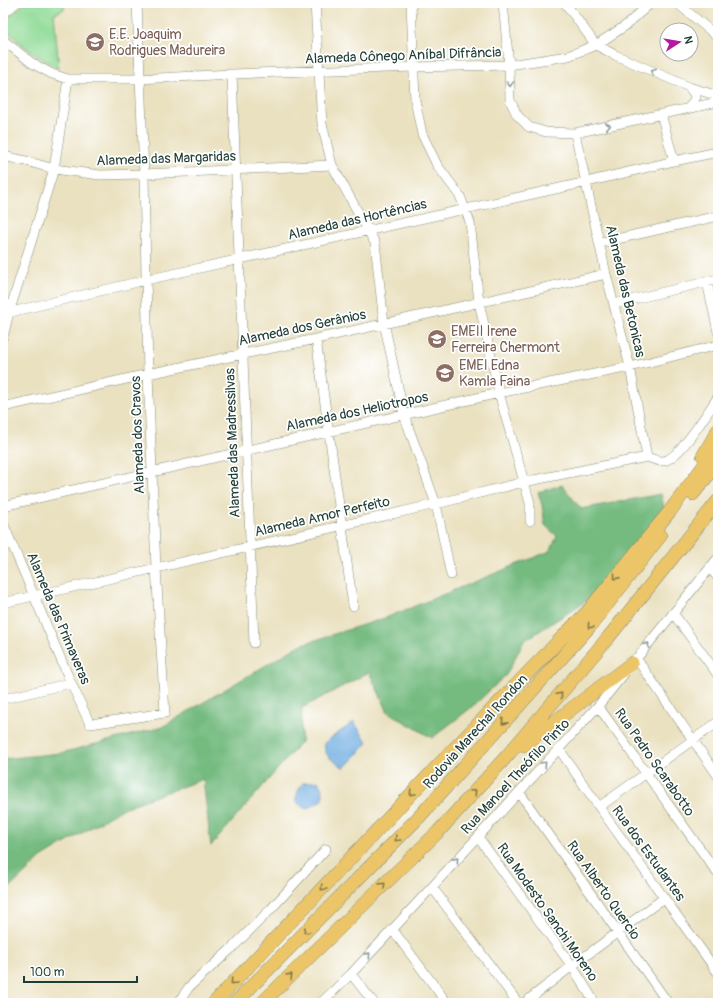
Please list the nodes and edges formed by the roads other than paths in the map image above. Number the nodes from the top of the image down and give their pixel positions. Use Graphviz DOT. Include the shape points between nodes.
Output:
graph roads {
  1 [pos="16,3"];
  2 [pos="137,3"];
  3 [pos="315,3"];
  4 [pos="410,3"];
  5 [pos="503,3"];
  6 [pos="565,3"];
  7 [pos="651,3"];
  8 [pos="677,3"];
  9 [pos="3,14"];
  10 [pos="718,37"];
  11 [pos="3,40"];
  12 [pos="596,45"];
  13 [pos="509,65"];
  14 [pos="413,67"];
  15 [pos="318,72"];
  16 [pos="232,74"];
  17 [pos="68,79"];
  18 [pos="139,79"];
  19 [pos="689,87"];
  20 [pos="718,96"];
  21 [pos="718,102"];
  22 [pos="688,109"];
  23 [pos="661,114"];
  24 [pos="575,133"];
  25 [pos="718,152"];
  26 [pos="3,156"];
  27 [pos="674,161"];
  28 [pos="332,165"];
  29 [pos="54,169"];
  30 [pos="237,170"];
  31 [pos="144,174"];
  32 [pos="586,182"];
  33 [pos="465,208"];
  34 [pos="718,216"];
  35 [pos="368,230"];
  36 [pos="599,242"];
  37 [pos="240,259"];
  38 [pos="606,274"];
  39 [pos="718,279"];
  40 [pos="146,280"];
  41 [pos="707,282"];
  42 [pos="479,302"];
  43 [pos="614,304"];
  44 [pos="6,313"];
  45 [pos="384,323"];
  46 [pos="718,332"];
  47 [pos="3,337"];
  48 [pos="316,339"];
  49 [pos="718,346"];
  50 [pos="243,355"];
  51 [pos="630,367"];
  52 [pos="148,374"];
  53 [pos="499,393"];
  54 [pos="718,397"];
  55 [pos="3,407"];
  56 [pos="404,415"];
  57 [pos="718,430"];
  58 [pos="328,431"];
  59 [pos="718,447"];
  60 [pos="247,450"];
  61 [pos="647,457"];
  62 [pos="718,463"];
  63 [pos="152,472"];
  64 [pos="524,482"];
  65 [pos="718,501"];
  66 [pos="436,504"];
  67 [pos="3,506"];
  68 [pos="670,511"];
  69 [pos="530,521"];
  70 [pos="3,523"];
  71 [pos="342,526"];
  72 [pos="250,547"];
  73 [pos="718,558"];
  74 [pos="710,567"];
  75 [pos="156,568"];
  76 [pos="451,575"];
  77 [pos="718,578"];
  78 [pos="34,596"];
  79 [pos="3,603"];
  80 [pos="353,606"];
  81 [pos="673,613"];
  82 [pos="254,642"];
  83 [pos="634,660"];
  84 [pos="718,675"];
  85 [pos="71,683"];
  86 [pos="3,699"];
  87 [pos="598,706"];
  88 [pos="718,722"];
  89 [pos="90,724"];
  90 [pos="693,740"];
  91 [pos="559,749"];
  92 [pos="506,757"];
  93 [pos="646,774"];
  94 [pos="718,776"];
  95 [pos="519,792"];
  96 [pos="599,807"];
  97 [pos="478,837"];
  98 [pos="326,849"];
  99 [pos="718,874"];
  100 [pos="432,887"];
  101 [pos="664,898"];
  102 [pos="392,929"];
  103 [pos="617,933"];
  104 [pos="572,966"];
  105 [pos="718,973"];
  106 [pos="351,974"];
  107 [pos="178,1003"];
  108 [pos="214,1003"];
  109 [pos="235,1003"];
  110 [pos="262,1003"];
  111 [pos="321,1003"];
  112 [pos="374,1003"];
  113 [pos="447,1003"];
  114 [pos="518,1003"];
  115 [pos="524,1003"];
  116 [pos="595,1003"];
  117 [pos="668,1003"];
  1 -- 9 [label="street"];
  2 -- 18 [label="street, Alameda dos Cravos"];
  3 -- 15 [label="street"];
  4 -- 14 [label="street"];
  5 -- 13 [label="street"];
  6 -- 12 [label="street"];
  7 -- 12 [label="street, Alameda Cônego Aníbal Difrância" via="625,26"];
  8 -- 10 [label="street"];
  11 -- 17 [label="street, Alameda Cônego Aníbal Difrância" via="32,63"];
  12 -- 13 [label="street, Alameda Cônego Aníbal Difrância" via="568,56"];
  19 -- 12 [label="street, one-way" via="615,56"];
  13 -- 14 [label="street, Alameda Cônego Aníbal Difrância"];
  13 -- 24 [label="street, one-way" via="510,100 517,115 529,127 546,132"];
  14 -- 15 [label="street, Alameda Cônego Aníbal Difrância"];
  14 -- 33 [label="street" via="415,100 422,134 437,164 460,196"];
  15 -- 16 [label="street, Alameda Cônego Aníbal Difrância"];
  15 -- 28 [label="street" via="322,124"];
  16 -- 18 [label="street, Alameda Cônego Aníbal Difrância"];
  16 -- 30 [label="street, Alameda das Madressilvas"];
  17 -- 18 [label="street, Alameda Cônego Aníbal Difrância"];
  17 -- 29 [label="street"];
  18 -- 31 [label="street, Alameda dos Cravos"];
  19 -- 20 [label="street"];
  19 -- 22 [label="street" via="696,97"];
  21 -- 22 [label="street"];
  22 -- 23 [label="street"];
  24 -- 23 [label="street, one-way"];
  23 -- 27 [label="street"];
  24 -- 32 [label="street, Alameda das Betonicas"];
  25 -- 27 [label="street, Alameda das Hortências"];
  26 -- 29 [label="street, Alameda das Margaridas"];
  27 -- 32 [label="street, Alameda das Hortências"];
  28 -- 30 [label="street, Alameda das Margaridas"];
  28 -- 35 [label="street"];
  29 -- 31 [label="street, Alameda das Margaridas" via="100,175"];
  29 -- 44 [label="street"];
  30 -- 31 [label="street, Alameda das Margaridas"];
  30 -- 37 [label="street, Alameda das Madressilvas"];
  31 -- 40 [label="street, Alameda dos Cravos"];
  32 -- 33 [label="street, Alameda das Hortências"];
  32 -- 36 [label="street, Alameda das Betonicas"];
  33 -- 35 [label="street, Alameda das Hortências"];
  33 -- 42 [label="street" via="470,222"];
  34 -- 36 [label="street"];
  35 -- 37 [label="street, Alameda das Hortências"];
  35 -- 45 [label="street" via="374,243"];
  36 -- 38 [label="street, Alameda das Betonicas"];
  37 -- 40 [label="street, Alameda das Hortências"];
  37 -- 50 [label="street, Alameda das Madressilvas"];
  38 -- 42 [label="street, Alameda dos Gerânios"];
  38 -- 43 [label="street, Alameda das Betonicas"];
  39 -- 41 [label="street"];
  40 -- 44 [label="street, Alameda das Hortências"];
  40 -- 52 [label="street, Alameda dos Cravos"];
  41 -- 43 [label="street"];
  41 -- 46 [label="street"];
  42 -- 45 [label="street, Alameda dos Gerânios"];
  42 -- 53 [label="street"];
  43 -- 51 [label="street, Alameda das Betonicas"];
  44 -- 47 [label="street"];
  45 -- 48 [label="street, Alameda dos Gerânios"];
  45 -- 56 [label="street"];
  48 -- 50 [label="street, Alameda dos Gerânios"];
  48 -- 58 [label="street"];
  49 -- 51 [label="street, Alameda dos Heliotropos"];
  50 -- 52 [label="street, Alameda dos Gerânios"];
  50 -- 60 [label="street, Alameda das Madressilvas"];
  51 -- 53 [label="street, Alameda dos Heliotropos"];
  51 -- 61 [label="street, Alameda das Betonicas"];
  52 -- 55 [label="street, Alameda dos Gerânios"];
  52 -- 63 [label="street, Alameda dos Cravos"];
  53 -- 56 [label="street, Alameda dos Heliotropos"];
  53 -- 64 [label="street"];
  54 -- 61 [label="street, Alameda Amor Perfeito" via="680,451 662,461"];
  56 -- 58 [label="street, Alameda dos Heliotropos"];
  56 -- 66 [label="street"];
  57 -- 68 [label="highway"];
  58 -- 60 [label="street, Alameda dos Heliotropos"];
  58 -- 71 [label="street"];
  59 -- 68 [label="highway"];
  60 -- 63 [label="street, Alameda dos Heliotropos"];
  60 -- 72 [label="street, Alameda das Madressilvas"];
  61 -- 64 [label="street, Alameda Amor Perfeito"];
  62 -- 109 [label="highway, Rodovia Marechal Rondon, one-way" via="591,625 560,660 420,816"];
  63 -- 67 [label="street, Alameda dos Heliotropos"];
  63 -- 75 [label="street, Alameda dos Cravos"];
  64 -- 66 [label="street, Alameda Amor Perfeito"];
  64 -- 69 [label="street" via="530,503"];
  92 -- 65 [label="highway, one-way" via="608,638"];
  66 -- 71 [label="street, Alameda Amor Perfeito"];
  66 -- 76 [label="street"];
  68 -- 108 [label="highway, one-way" via="588,611"];
  70 -- 78 [label="street, Alameda das Primaveras"];
  71 -- 72 [label="street, Alameda Amor Perfeito"];
  71 -- 80 [label="street"];
  72 -- 75 [label="street, Alameda Amor Perfeito"];
  72 -- 82 [label="street, Alameda das Madressilvas"];
  73 -- 74 [label="street, Rua Manoel Theófilo Pinto"];
  74 -- 77 [label="street"];
  74 -- 81 [label="street, Rua Manoel Theófilo Pinto"];
  75 -- 78 [label="street, Alameda Amor Perfeito"];
  75 -- 89 [label="street, Alameda dos Cravos" via="165,713"];
  78 -- 79 [label="street, Alameda Amor Perfeito"];
  78 -- 85 [label="street, Alameda das Primaveras"];
  83 -- 81 [label="street, Rua Manoel Theófilo Pinto, one-way"];
  81 -- 84 [label="street"];
  83 -- 87 [label="street, Rua Manoel Theófilo Pinto"];
  83 -- 90 [label="street"];
  83 -- 92 [label="highway" via="556,722"];
  85 -- 86 [label="street"];
  85 -- 89 [label="street, Alameda das Primaveras"];
  87 -- 91 [label="street, Rua Manoel Theófilo Pinto"];
  87 -- 93 [label="street, Rua Pedro Scarabotto"];
  88 -- 90 [label="street"];
  90 -- 93 [label="street"];
  90 -- 94 [label="street"];
  95 -- 91 [label="street, Rua Manoel Theófilo Pinto, one-way"];
  91 -- 96 [label="street, Rua dos Estudantes"];
  110 -- 92 [label="highway, one-way" via="438,832"];
  93 -- 96 [label="street"];
  93 -- 99 [label="street, Rua Pedro Scarabotto"];
  95 -- 97 [label="street, Rua Manoel Theófilo Pinto"];
  95 -- 103 [label="street, Rua Alberto Quercio"];
  96 -- 101 [label="street, Rua dos Estudantes"];
  100 -- 97 [label="street, Rua Manoel Theófilo Pinto, one-way"];
  97 -- 104 [label="street, Rua Modesto Sanchi Moreno"];
  98 -- 107 [label="street" via="271,909 189,987"];
  100 -- 102 [label="street, Rua Manoel Theófilo Pinto"];
  100 -- 114 [label="street"];
  101 -- 103 [label="street"];
  101 -- 105 [label="street, Rua dos Estudantes"];
  106 -- 102 [label="street, Rua Manoel Theófilo Pinto, one-way"];
  102 -- 113 [label="street"];
  103 -- 104 [label="street"];
  103 -- 117 [label="street, Rua Alberto Quercio"];
  104 -- 115 [label="street"];
  104 -- 116 [label="street, Rua Modesto Sanchi Moreno"];
  106 -- 111 [label="street, Rua Manoel Theófilo Pinto"];
  106 -- 112 [label="street"];
}
